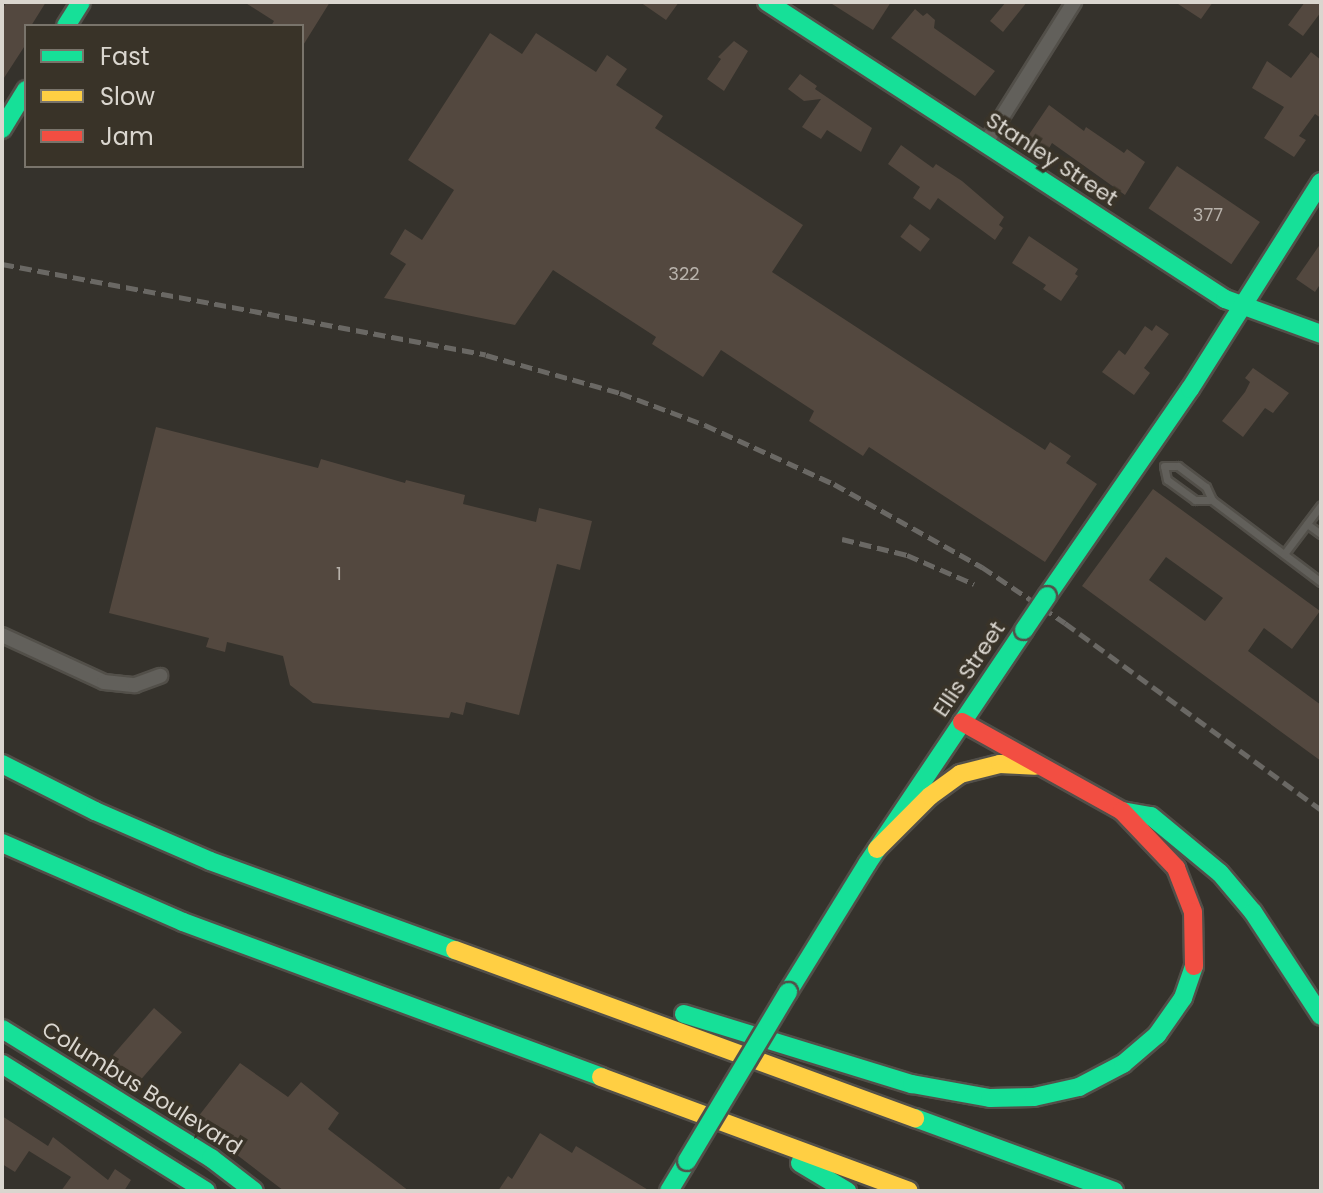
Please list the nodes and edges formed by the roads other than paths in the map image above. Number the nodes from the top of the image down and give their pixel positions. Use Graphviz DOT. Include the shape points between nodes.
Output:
graph roads {
  1 [pos="81,2"];
  2 [pos="767,2"];
  3 [pos="1074,2"];
  4 [pos="67,24"];
  5 [pos="24,93"];
  6 [pos="2,129"];
  7 [pos="985,144"];
  8 [pos="1321,182"];
  9 [pos="1242,308"];
  10 [pos="1321,334"];
  11 [pos="1155,460"];
  12 [pos="1212,500"];
  13 [pos="1321,505"];
  14 [pos="1307,524"];
  15 [pos="1321,534"];
  16 [pos="1284,554"];
  17 [pos="1321,582"];
  18 [pos="2,635"];
  19 [pos="160,676"];
  20 [pos="962,722"];
  21 [pos="2,764"];
  22 [pos="1046,769"];
  23 [pos="1122,811"];
  24 [pos="2,843"];
  25 [pos="877,849"];
  26 [pos="605,1003"];
  27 [pos="1321,1016"];
  28 [pos="2,1029"];
  29 [pos="2,1064"];
  30 [pos="146,1118"];
  31 [pos="757,1135"];
  32 [pos="130,1144"];
  33 [pos="206,1191"];
  34 [pos="254,1191"];
  35 [pos="669,1191"];
  36 [pos="847,1191"];
  37 [pos="909,1191"];
  38 [pos="1114,1191"];
  1 -- 4 [label="main road"];
  2 -- 7 [label="main road, Stanley Street"];
  3 -- 7 [label="street"];
  5 -- 6 [label="main road"];
  7 -- 9 [label="main road, Stanley Street"];
  8 -- 9 [label="main road, Ellis Street"];
  9 -- 10 [label="main road, Stanley Street"];
  9 -- 11 [label="main road, Ellis Street"];
  11 -- 12 [label="lane" via="1178,466 1206,487"];
  11 -- 12 [label="lane" via="1167,480 1195,500"];
  11 -- 20 [label="main road, Ellis Street, bridge" via="1047,596"];
  12 -- 16 [label="lane"];
  13 -- 14 [label="lane"];
  14 -- 15 [label="lane"];
  14 -- 16 [label="lane"];
  16 -- 17 [label="lane"];
  18 -- 19 [label="street" via="104,682 135,685"];
  20 -- 22 [label="main road"];
  20 -- 25 [label="main road, Ellis Street"];
  21 -- 26 [label="main road" via="210,861"];
  22 -- 23 [label="main road"];
  22 -- 25 [label="main road" via="1000,764 960,774"];
  23 -- 26 [label="main road" via="1165,853 1181,878 1194,918 1196,959 1183,998 1157,1035 1123,1064 1079,1087 1023,1098 950,1093 669,1009"];
  23 -- 27 [label="main road" via="1151,816 1220,873 1253,912"];
  24 -- 31 [label="main road" via="183,922"];
  25 -- 35 [label="main road, Ellis Street, bridge"];
  26 -- 38 [label="main road"];
  28 -- 30 [label="main road, Columbus Boulevard"];
  29 -- 32 [label="main road"];
  30 -- 32 [label="main road"];
  30 -- 34 [label="main road, Columbus Boulevard"];
  31 -- 36 [label="main road"];
  31 -- 37 [label="main road"];
  32 -- 33 [label="main road"];
}
